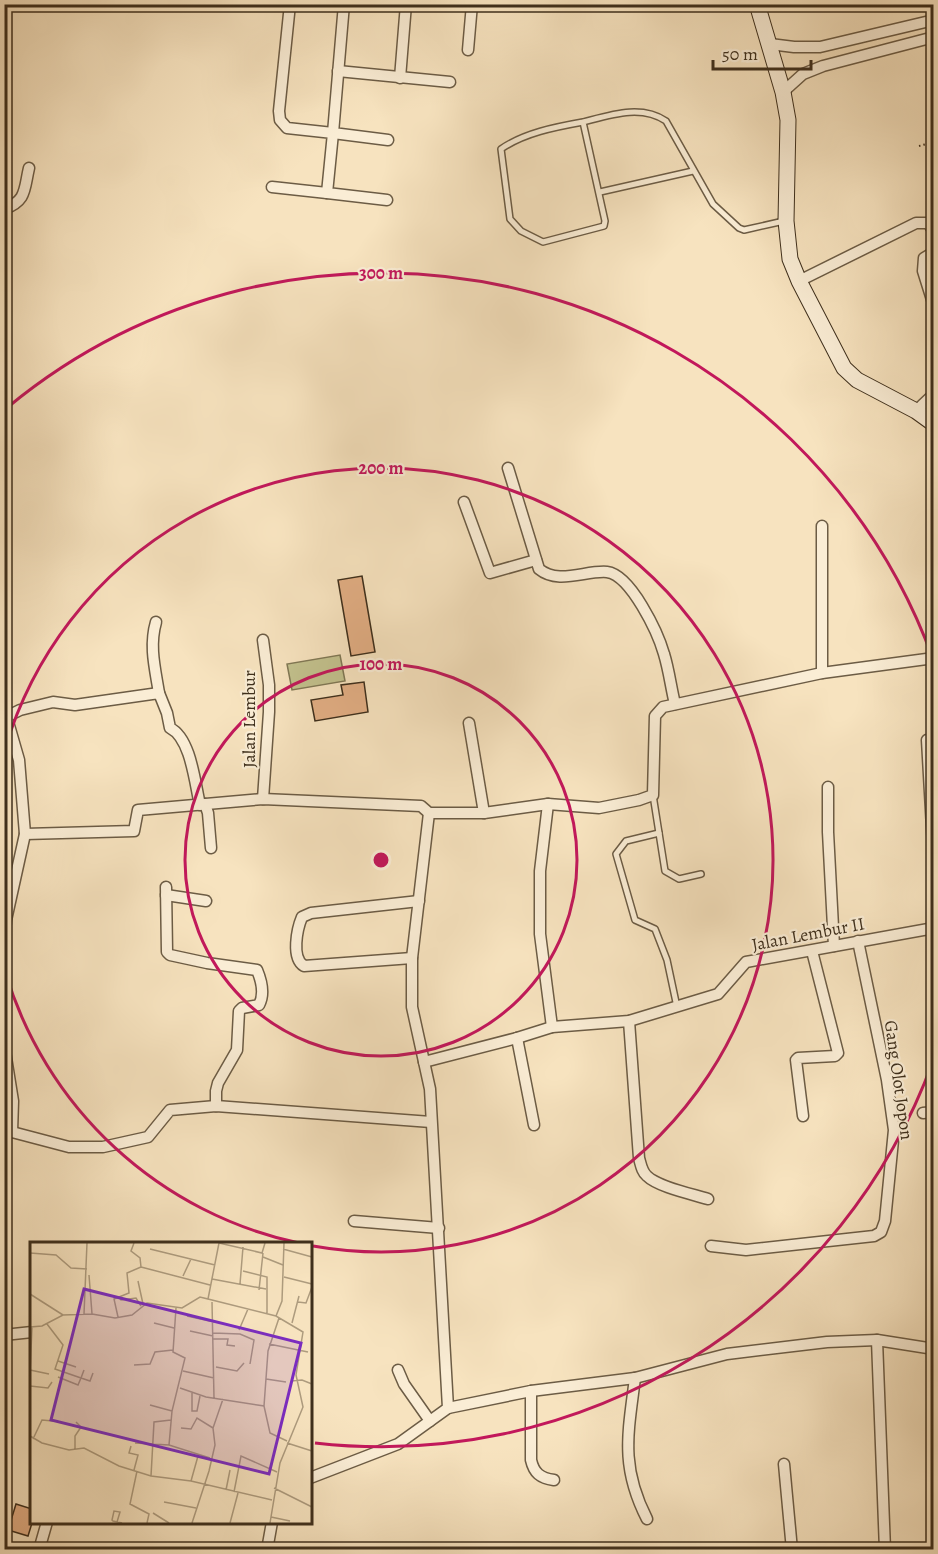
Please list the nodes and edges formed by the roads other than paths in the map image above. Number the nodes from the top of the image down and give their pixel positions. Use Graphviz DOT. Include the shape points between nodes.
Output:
graph roads {
  1 [pos="290,4"];
  2 [pos="344,4"];
  3 [pos="406,4"];
  4 [pos="472,4"];
  5 [pos="760,5"];
  6 [pos="933,20"];
  7 [pos="933,37"];
  8 [pos="770,44"];
  9 [pos="468,50"];
  10 [pos="338,71"];
  11 [pos="400,78"];
  12 [pos="450,82"];
  13 [pos="783,92"];
  14 [pos="583,122"];
  15 [pos="333,133"];
  16 [pos="388,140"];
  17 [pos="29,168"];
  18 [pos="693,171"];
  19 [pos="272,187"];
  20 [pos="600,192"];
  21 [pos="327,193"];
  22 [pos="387,200"];
  23 [pos="4,209"];
  24 [pos="786,221"];
  25 [pos="933,232"];
  26 [pos="933,252"];
  27 [pos="800,281"];
  28 [pos="933,306"];
  29 [pos="933,394"];
  30 [pos="916,411"];
  31 [pos="933,424"];
  32 [pos="508,468"];
  33 [pos="464,502"];
  34 [pos="822,526"];
  35 [pos="536,560"];
  36 [pos="156,622"];
  37 [pos="262,640"];
  38 [pos="933,658"];
  39 [pos="822,673"];
  40 [pos="159,693"];
  41 [pos="675,704"];
  42 [pos="5,714"];
  43 [pos="469,723"];
  44 [pos="927,740"];
  45 [pos="828,787"];
  46 [pos="652,795"];
  47 [pos="263,799"];
  48 [pos="202,804"];
  49 [pos="548,804"];
  50 [pos="429,813"];
  51 [pos="484,813"];
  52 [pos="659,833"];
  53 [pos="25,834"];
  54 [pos="210,848"];
  55 [pos="933,864"];
  56 [pos="700,874"];
  57 [pos="418,900"];
  58 [pos="206,901"];
  59 [pos="933,921"];
  60 [pos="933,928"];
  61 [pos="858,941"];
  62 [pos="4,943"];
  63 [pos="834,946"];
  64 [pos="812,951"];
  65 [pos="412,958"];
  66 [pos="677,1007"];
  67 [pos="629,1021"];
  68 [pos="552,1027"];
  69 [pos="517,1038"];
  70 [pos="5,1046"];
  71 [pos="424,1062"];
  72 [pos="216,1106"];
  73 [pos="803,1116"];
  74 [pos="431,1122"];
  75 [pos="534,1125"];
  76 [pos="8,1133"];
  77 [pos="708,1199"];
  78 [pos="354,1221"];
  79 [pos="439,1228"];
  80 [pos="711,1246"];
  81 [pos="30,1332"];
  82 [pos="4,1335"];
  83 [pos="877,1340"];
  84 [pos="933,1349"];
  85 [pos="398,1370"];
  86 [pos="635,1378"];
  87 [pos="531,1391"];
  88 [pos="448,1408"];
  89 [pos="430,1421"];
  90 [pos="784,1464"];
  91 [pos="312,1477"];
  92 [pos="554,1480"];
  93 [pos="647,1519"];
  94 [pos="46,1524"];
  95 [pos="272,1524"];
  96 [pos="39,1550"];
  97 [pos="267,1550"];
  98 [pos="792,1550"];
  99 [pos="885,1550"];
  1 -- 15 [label="street" via="280,120 287,128"];
  2 -- 10 [label="street"];
  3 -- 11 [label="street"];
  4 -- 9 [label="street"];
  5 -- 8 [label="main road"];
  6 -- 8 [label="street" via="820,47"];
  7 -- 13 [label="street" via="823,66 802,74"];
  8 -- 13 [label="main road"];
  10 -- 11 [label="street"];
  10 -- 15 [label="street"];
  11 -- 12 [label="street"];
  13 -- 24 [label="main road" via="788,120"];
  14 -- 18 [label="lane" via="614,114 655,114 672,130"];
  14 -- 20 [label="lane"];
  14 -- 20 [label="lane" via="513,141 501,149 510,219 521,231 543,242 604,226"];
  15 -- 16 [label="street"];
  15 -- 21 [label="street"];
  17 -- 23 [label="street" via="17,205"];
  18 -- 20 [label="lane"];
  18 -- 24 [label="lane" via="713,204 739,228"];
  19 -- 21 [label="street"];
  21 -- 22 [label="street"];
  24 -- 27 [label="main road" via="790,259"];
  25 -- 27 [label="street" via="928,223 916,223"];
  26 -- 28 [label="street" via="924,258 922,271"];
  27 -- 30 [label="main road" via="844,368 857,380"];
  29 -- 30 [label="street"];
  30 -- 31 [label="main road"];
  32 -- 35 [label="street"];
  33 -- 35 [label="street" via="490,573"];
  34 -- 39 [label="street"];
  35 -- 41 [label="street" via="544,574 555,577 608,572 628,585 658,637"];
  36 -- 40 [label="street" via="152,651"];
  37 -- 47 [label="street, Jalan Lembur" via="269,685"];
  38 -- 39 [label="street"];
  39 -- 41 [label="street"];
  40 -- 42 [label="street" via="75,705 53,702"];
  40 -- 48 [label="street" via="170,728 189,751"];
  41 -- 46 [label="street" via="663,707 656,716"];
  42 -- 53 [label="street" via="20,760"];
  43 -- 51 [label="street"];
  44 -- 55 [label="street"];
  45 -- 63 [label="street"];
  46 -- 49 [label="street" via="599,808"];
  46 -- 52 [label="lane"];
  47 -- 48 [label="street"];
  47 -- 50 [label="street" via="420,806"];
  48 -- 53 [label="street" via="138,810 134,831"];
  48 -- 54 [label="street" via="208,813"];
  49 -- 51 [label="street"];
  49 -- 68 [label="street" via="540,871 540,934"];
  50 -- 51 [label="street"];
  50 -- 57 [label="street"];
  52 -- 56 [label="lane" via="665,871 679,879"];
  52 -- 66 [label="lane" via="626,841 616,854 635,920 655,929 667,960"];
  53 -- 62 [label="street"];
  57 -- 65 [label="street"];
  57 -- 65 [label="street" via="311,913 302,917 298,934 297,957 304,966"];
  58 -- 72 [label="street" via="166,891 167,952 170,956 257,970 263,998 259,1005 239,1011 237,1050 218,1083"];
  59 -- 60 [label="street"];
  60 -- 61 [label="street, Jalan Lembur II"];
  61 -- 63 [label="street, Jalan Lembur II"];
  61 -- 80 [label="street, Gang Olot Jopon" via="894,1130 881,1232 874,1236 746,1250"];
  63 -- 64 [label="street, Jalan Lembur II"];
  64 -- 66 [label="street, Jalan Lembur II" via="747,962 718,994"];
  64 -- 73 [label="street" via="838,1053 796,1060"];
  65 -- 71 [label="street" via="412,1007"];
  66 -- 67 [label="street, Jalan Lembur II"];
  67 -- 68 [label="street, Jalan Lembur II"];
  67 -- 77 [label="street" via="642,1170 659,1183"];
  68 -- 69 [label="street, Jalan Lembur II"];
  69 -- 71 [label="street, Jalan Lembur II"];
  69 -- 75 [label="street"];
  70 -- 76 [label="street" via="13,1101"];
  71 -- 74 [label="street"];
  72 -- 74 [label="street"];
  72 -- 76 [label="street" via="170,1110 148,1137 103,1147 69,1147"];
  74 -- 79 [label="street"];
  78 -- 79 [label="street"];
  79 -- 88 [label="street"];
  81 -- 82 [label="street"];
  83 -- 84 [label="street"];
  83 -- 86 [label="street" via="727,1354"];
  83 -- 99 [label="street"];
  85 -- 89 [label="street"];
  86 -- 87 [label="street"];
  86 -- 93 [label="street" via="628,1467"];
  87 -- 88 [label="street"];
  87 -- 92 [label="street" via="533,1469"];
  88 -- 89 [label="street"];
  89 -- 91 [label="street" via="398,1444"];
  90 -- 98 [label="street"];
  94 -- 96 [label="street"];
  95 -- 97 [label="street"];
}
